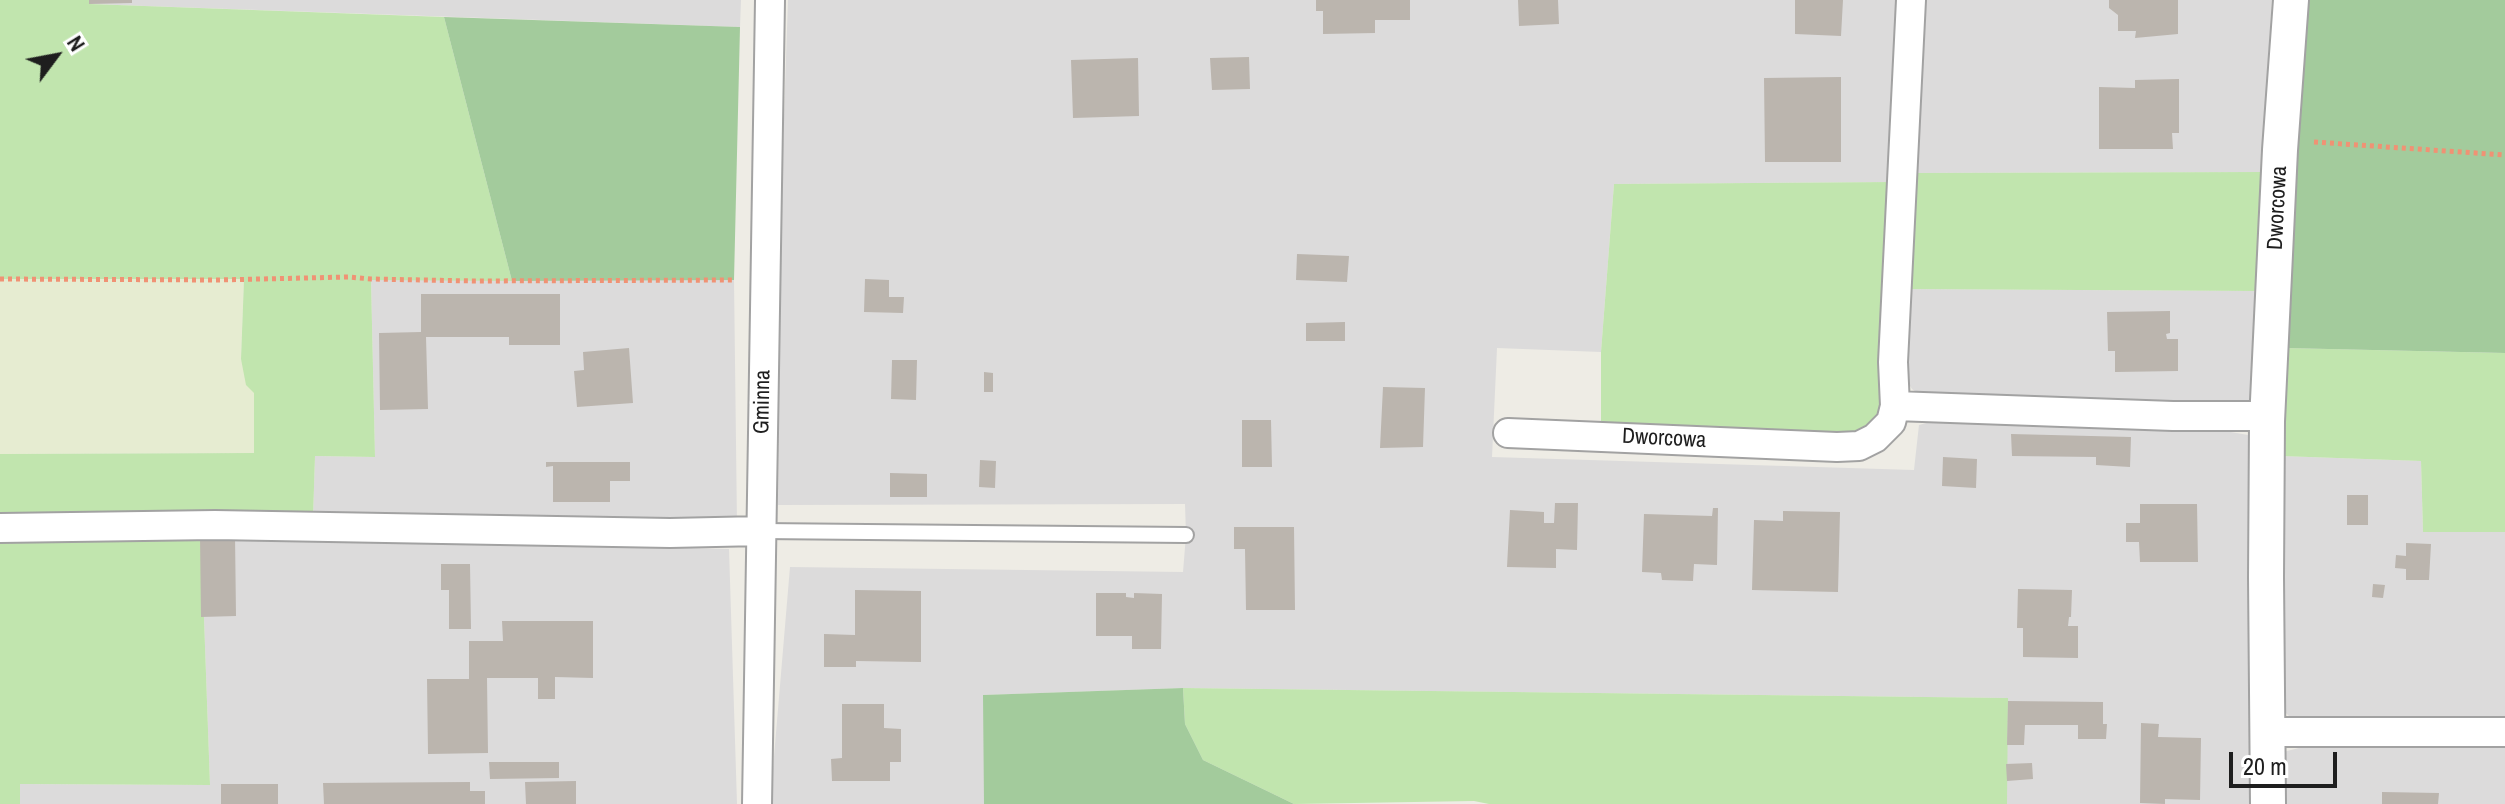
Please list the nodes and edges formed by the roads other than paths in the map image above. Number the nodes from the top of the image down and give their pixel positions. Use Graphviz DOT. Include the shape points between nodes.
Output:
graph roads {
  1 [pos="770,0"];
  2 [pos="1911,0"];
  3 [pos="2291,0"];
  4 [pos="1895,406"];
  5 [pos="2268,416"];
  6 [pos="1508,433"];
  7 [pos="0,528"];
  8 [pos="761,531"];
  9 [pos="1186,535"];
  10 [pos="2268,732"];
  11 [pos="2505,732"];
  12 [pos="757,804"];
  13 [pos="2268,804"];
  1 -- 8 [label="street, Gminna"];
  2 -- 4 [label="street"];
  3 -- 5 [label="street, Dworcowa"];
  4 -- 5 [label="street"];
  4 -- 6 [label="street, Dworcowa" via="1891,422 1859,446"];
  5 -- 10 [label="street, Dworcowa"];
  7 -- 8 [label="street"];
  8 -- 9 [label="lane"];
  8 -- 12 [label="street, Gminna"];
  10 -- 11 [label="street"];
  10 -- 13 [label="street, Dworcowa"];
}
